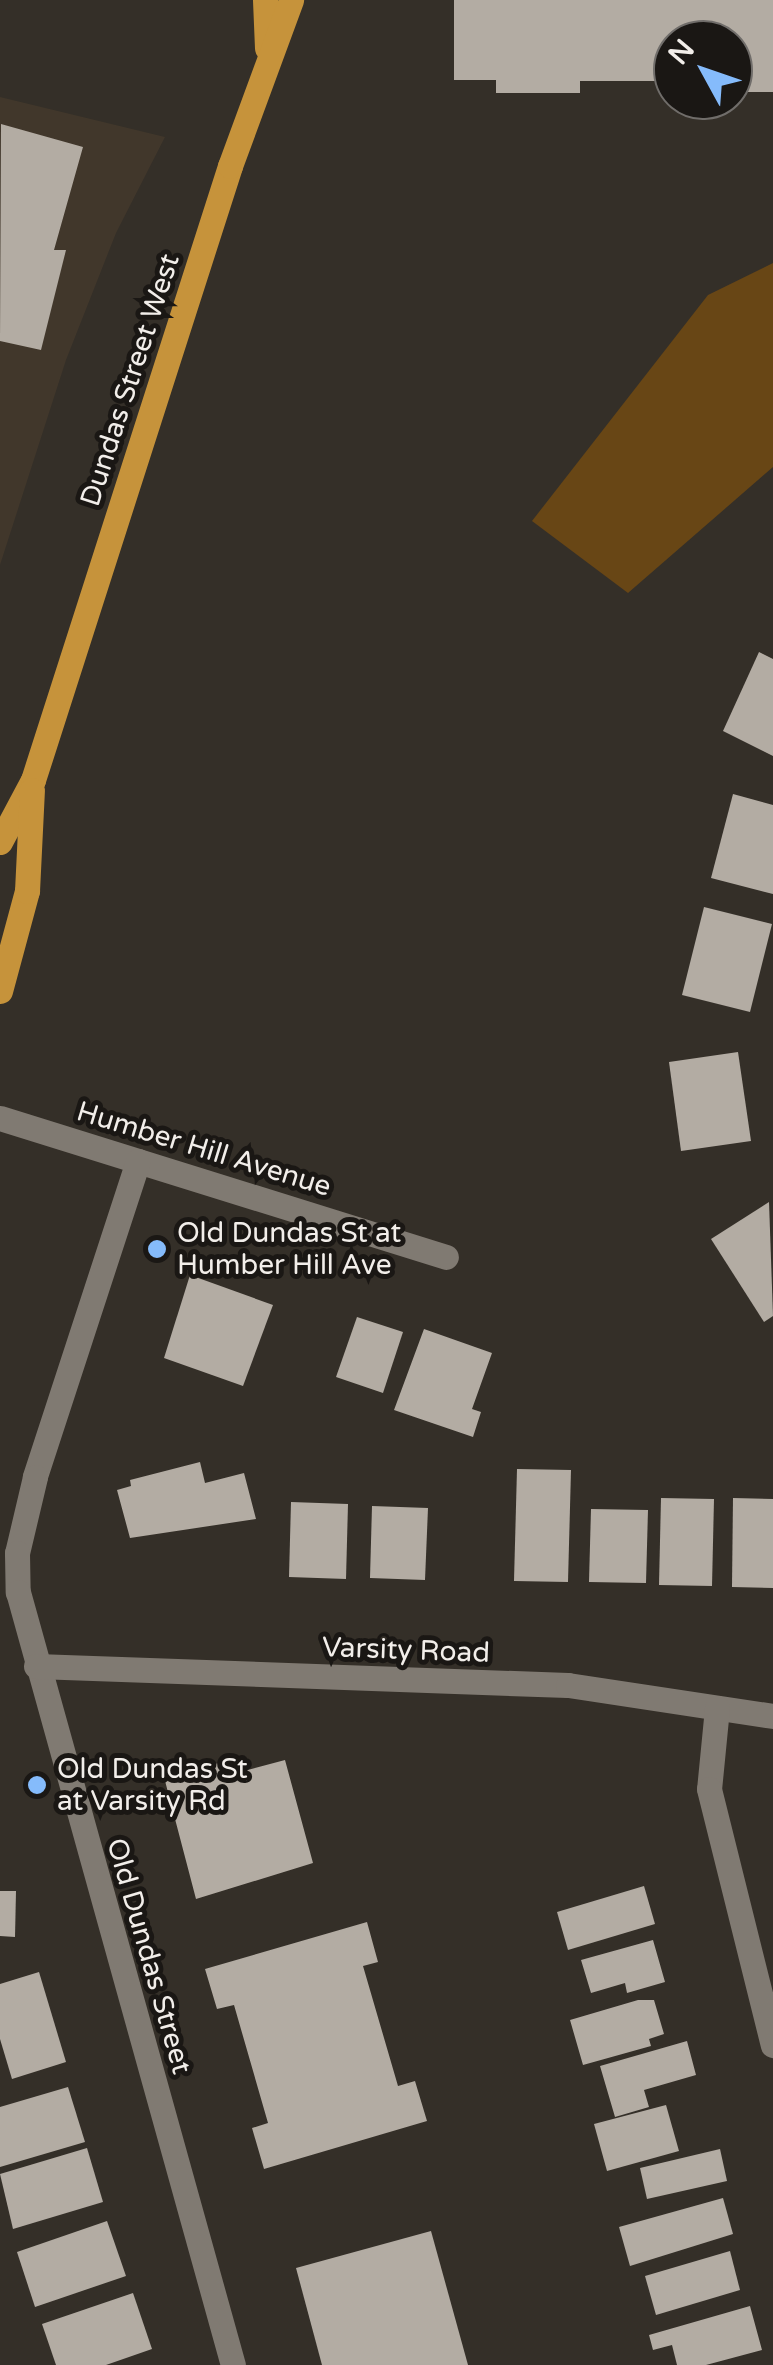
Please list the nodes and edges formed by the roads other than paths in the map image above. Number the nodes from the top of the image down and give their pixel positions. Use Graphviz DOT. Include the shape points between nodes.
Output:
graph roads {
  1 [pos="265,0"];
  2 [pos="291,0"];
  3 [pos="267,58"];
  4 [pos="33,780"];
  5 [pos="0,842"];
  6 [pos="0,991"];
  7 [pos="0,1118"];
  8 [pos="138,1162"];
  9 [pos="446,1256"];
  10 [pos="36,1666"];
  11 [pos="717,1708"];
  12 [pos="773,1716"];
  13 [pos="773,2045"];
  14 [pos="233,2365"];
  1 -- 3 [label="main road"];
  2 -- 3 [label="main road, Dundas Street West"];
  3 -- 4 [label="main road, Dundas Street West"];
  4 -- 5 [label="main road, Dundas Street West"];
  4 -- 6 [label="main road, Dundas Street West" via="28,891"];
  7 -- 8 [label="street, Humber Hill Avenue"];
  8 -- 9 [label="street, Humber Hill Avenue"];
  8 -- 10 [label="street, Old Dundas Street" via="20,1534 18,1592"];
  10 -- 11 [label="street, Varsity Road" via="568,1685"];
  10 -- 14 [label="street, Old Dundas Street"];
  11 -- 12 [label="street, Varsity Road"];
  11 -- 13 [label="street" via="708,1789"];
}
